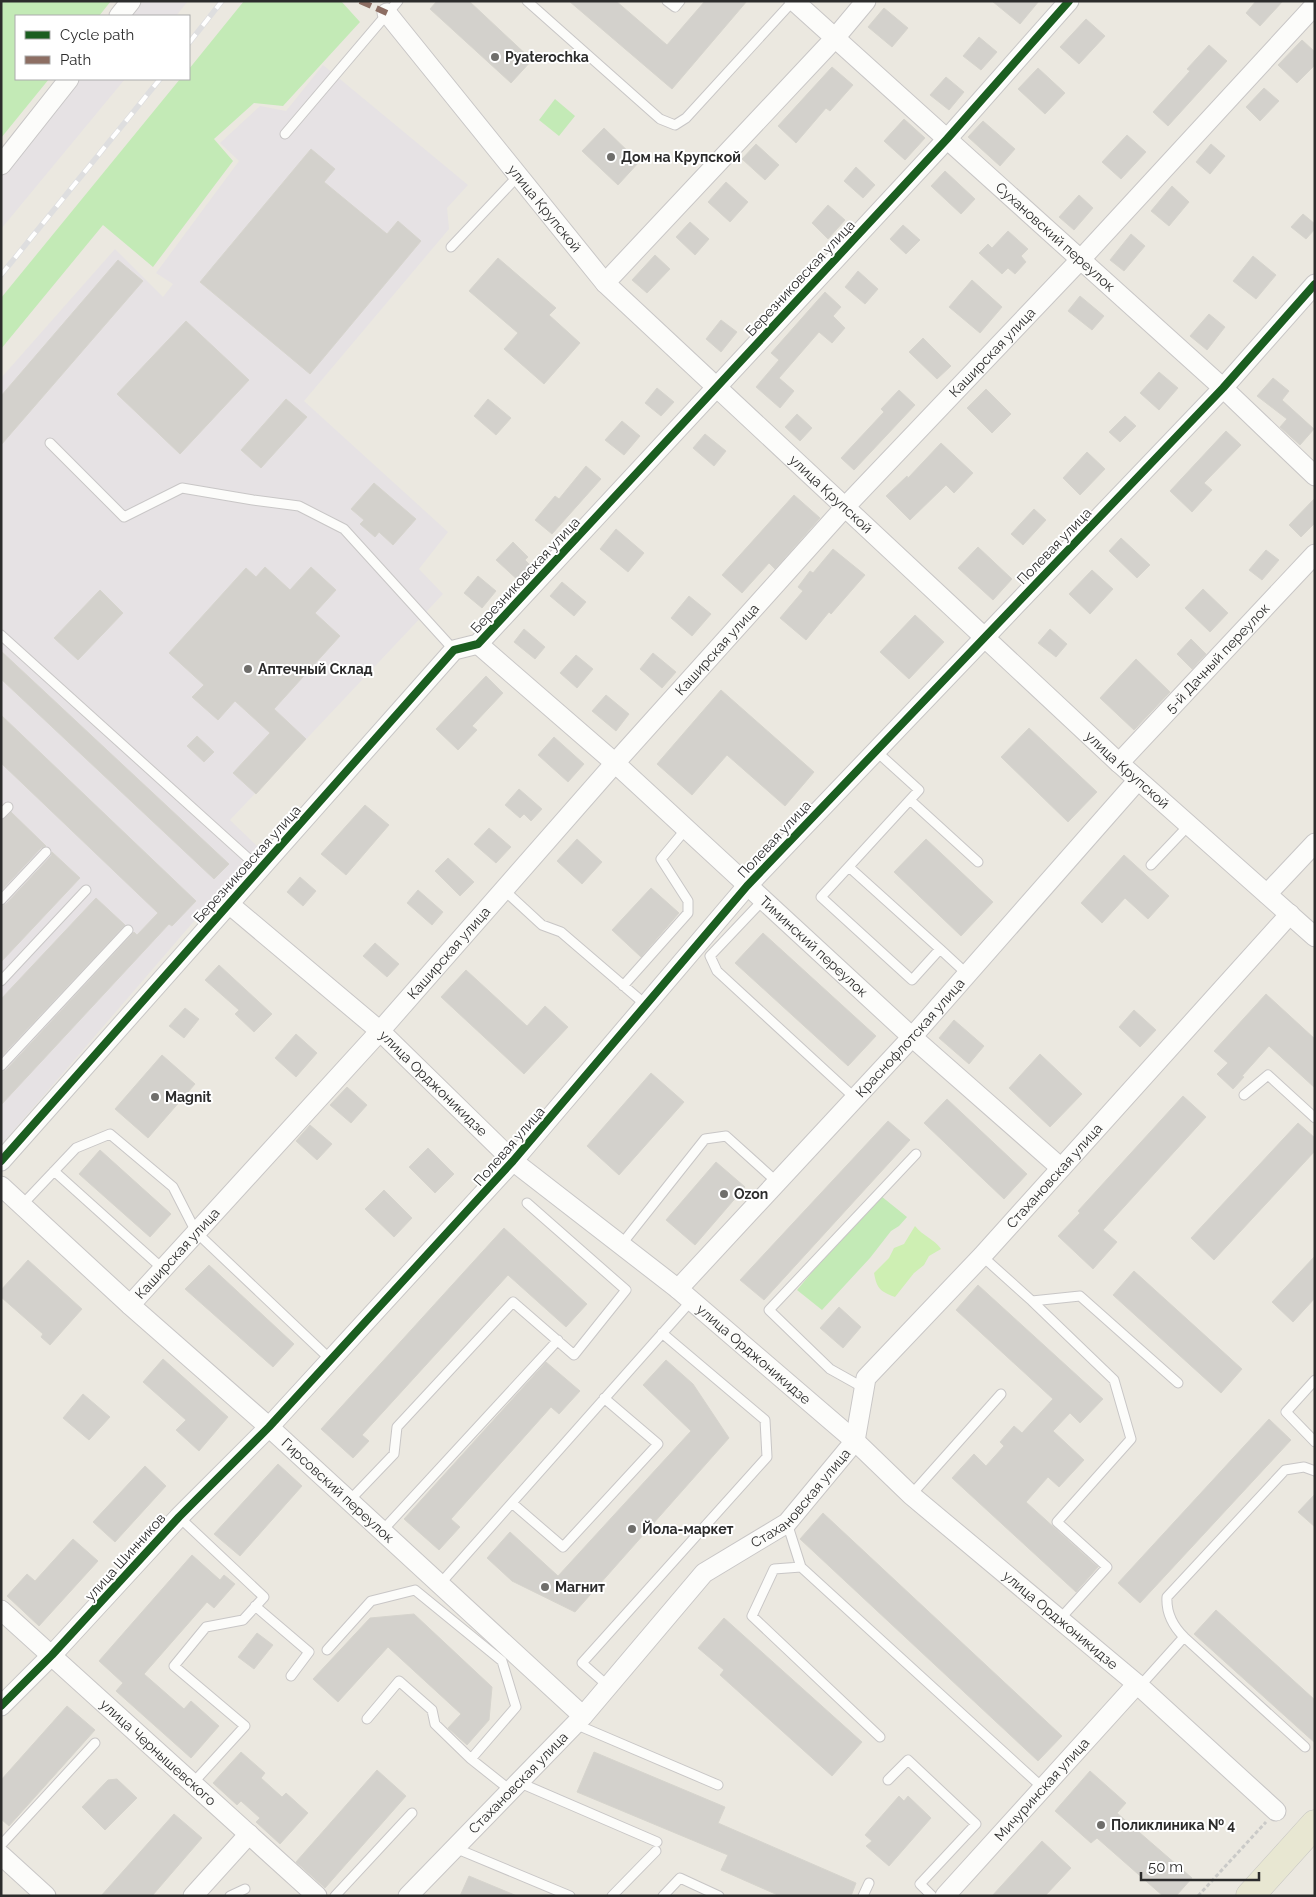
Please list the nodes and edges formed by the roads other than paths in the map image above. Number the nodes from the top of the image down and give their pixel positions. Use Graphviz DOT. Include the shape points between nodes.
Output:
graph roads {
  1 [pos="131,1"];
  2 [pos="527,1"];
  3 [pos="667,1"];
  4 [pos="680,1"];
  5 [pos="793,1"];
  6 [pos="866,1"];
  7 [pos="1068,1"];
  8 [pos="1315,5"];
  9 [pos="392,7"];
  10 [pos="120,15"];
  11 [pos="835,38"];
  12 [pos="69,80"];
  13 [pos="285,134"];
  14 [pos="947,139"];
  15 [pos="1,165"];
  16 [pos="518,176"];
  17 [pos="451,247"];
  18 [pos="1080,259"];
  19 [pos="605,283"];
  20 [pos="1315,284"];
  21 [pos="717,386"];
  22 [pos="1223,388"];
  23 [pos="50,443"];
  24 [pos="1315,476"];
  25 [pos="845,507"];
  26 [pos="1315,554"];
  27 [pos="1,635"];
  28 [pos="983,638"];
  29 [pos="478,644"];
  30 [pos="454,650"];
  31 [pos="876,751"];
  32 [pos="615,763"];
  33 [pos="1119,763"];
  34 [pos="1138,780"];
  35 [pos="910,800"];
  36 [pos="8,807"];
  37 [pos="1,814"];
  38 [pos="1189,825"];
  39 [pos="686,829"];
  40 [pos="1315,843"];
  41 [pos="46,852"];
  42 [pos="978,862"];
  43 [pos="1151,865"];
  44 [pos="849,866"];
  45 [pos="260,869"];
  46 [pos="747,886"];
  47 [pos="86,890"];
  48 [pos="504,890"];
  49 [pos="1267,894"];
  50 [pos="1,900"];
  51 [pos="763,900"];
  52 [pos="229,904"];
  53 [pos="1290,914"];
  54 [pos="128,930"];
  55 [pos="1315,937"];
  56 [pos="940,949"];
  57 [pos="967,974"];
  58 [pos="1,981"];
  59 [pos="623,986"];
  60 [pos="646,1006"];
  61 [pos="380,1031"];
  62 [pos="912,1037"];
  63 [pos="1,1066"];
  64 [pos="1244,1095"];
  65 [pos="855,1098"];
  66 [pos="1315,1118"];
  67 [pos="916,1154"];
  68 [pos="1,1161"];
  69 [pos="513,1161"];
  70 [pos="1061,1168"];
  71 [pos="54,1171"];
  72 [pos="777,1182"];
  73 [pos="1,1186"];
  74 [pos="527,1202"];
  75 [pos="22,1205"];
  76 [pos="196,1232"];
  77 [pos="621,1245"];
  78 [pos="982,1256"];
  79 [pos="162,1269"];
  80 [pos="684,1295"];
  81 [pos="1032,1301"];
  82 [pos="130,1305"];
  83 [pos="662,1333"];
  84 [pos="558,1340"];
  85 [pos="331,1360"];
  86 [pos="1315,1380"];
  87 [pos="1178,1383"];
  88 [pos="864,1388"];
  89 [pos="1001,1394"];
  90 [pos="604,1398"];
  91 [pos="268,1427"];
  92 [pos="855,1441"];
  93 [pos="1315,1442"];
  94 [pos="1315,1471"];
  95 [pos="911,1495"];
  96 [pos="349,1501"];
  97 [pos="512,1502"];
  98 [pos="179,1517"];
  99 [pos="787,1523"];
  100 [pos="382,1531"];
  101 [pos="801,1567"];
  102 [pos="440,1584"];
  103 [pos="256,1606"];
  104 [pos="1,1610"];
  105 [pos="1059,1620"];
  106 [pos="1184,1637"];
  107 [pos="327,1650"];
  108 [pos="52,1655"];
  109 [pos="291,1676"];
  110 [pos="1138,1685"];
  111 [pos="608,1686"];
  112 [pos="1,1706"];
  113 [pos="367,1718"];
  114 [pos="579,1720"];
  115 [pos="880,1737"];
  116 [pos="95,1743"];
  117 [pos="1305,1747"];
  118 [pos="471,1759"];
  119 [pos="888,1780"];
  120 [pos="193,1783"];
  121 [pos="718,1785"];
  122 [pos="514,1786"];
  123 [pos="1043,1788"];
  124 [pos="1276,1811"];
  125 [pos="412,1813"];
  126 [pos="1315,1824"];
  127 [pos="249,1834"];
  128 [pos="454,1848"];
  129 [pos="3,1858"];
  130 [pos="869,1883"];
  131 [pos="244,1889"];
  132 [pos="46,1896"];
  133 [pos="193,1896"];
  134 [pos="230,1896"];
  135 [pos="317,1896"];
  136 [pos="335,1896"];
  137 [pos="408,1896"];
  138 [pos="570,1896"];
  139 [pos="612,1896"];
  140 [pos="663,1896"];
  141 [pos="719,1896"];
  142 [pos="863,1896"];
  143 [pos="932,1896"];
  144 [pos="945,1896"];
  145 [pos="1250,1896"];
  1 -- 10 [label="street"];
  2 -- 5 [label="lane" via="660,119 675,125 686,118"];
  3 -- 4 [label="lane" via="674,7"];
  5 -- 11 [label="street, Сухановский переулок"];
  6 -- 11 [label="street"];
  7 -- 14 [label="street, Березниковская улица"];
  8 -- 18 [label="street, Каширская улица"];
  9 -- 13 [label="lane"];
  9 -- 16 [label="street, улица Крупской"];
  11 -- 14 [label="street, Сухановский переулок"];
  11 -- 19 [label="street"];
  12 -- 15 [label="street"];
  14 -- 18 [label="street, Сухановский переулок"];
  14 -- 21 [label="street, Березниковская улица"];
  16 -- 17 [label="lane"];
  16 -- 19 [label="street, улица Крупской"];
  18 -- 22 [label="street, Сухановский переулок"];
  18 -- 25 [label="street, Каширская улица"];
  19 -- 21 [label="street, улица Крупской"];
  20 -- 22 [label="street, Полевая улица"];
  21 -- 25 [label="street, улица Крупской"];
  21 -- 29 [label="street, Березниковская улица"];
  22 -- 24 [label="street, Сухановский переулок"];
  22 -- 28 [label="street, Полевая улица"];
  23 -- 30 [label="lane" via="124,517 182,488 298,506 344,529"];
  25 -- 28 [label="street, улица Крупской"];
  25 -- 32 [label="street, Каширская улица"];
  26 -- 33 [label="street, 5-й Дачный переулок"];
  27 -- 45 [label="lane"];
  28 -- 31 [label="street, Полевая улица"];
  28 -- 33 [label="street, улица Крупской"];
  29 -- 30 [label="street, Березниковская улица"];
  29 -- 32 [label="street, Тиминский переулок"];
  30 -- 45 [label="street, Березниковская улица"];
  31 -- 35 [label="lane" via="919,790"];
  31 -- 46 [label="street, Полевая улица"];
  32 -- 39 [label="street, Тиминский переулок"];
  32 -- 48 [label="street, Каширская улица"];
  33 -- 34 [label="street, улица Крупской"];
  34 -- 38 [label="street, улица Крупской"];
  34 -- 57 [label="street, Краснофлотская улица"];
  35 -- 42 [label="lane"];
  35 -- 44 [label="lane"];
  36 -- 37 [label="lane"];
  38 -- 43 [label="lane"];
  38 -- 49 [label="street, улица Крупской"];
  39 -- 46 [label="street, Тиминский переулок"];
  39 -- 59 [label="lane" via="661,859 688,901 688,913"];
  40 -- 49 [label="street"];
  41 -- 50 [label="lane"];
  44 -- 56 [label="lane"];
  44 -- 56 [label="lane" via="821,897 870,942 912,980"];
  45 -- 52 [label="street, Березниковская улица"];
  46 -- 51 [label="street, Тиминский переулок"];
  46 -- 60 [label="street, Полевая улица"];
  47 -- 58 [label="lane"];
  48 -- 59 [label="lane" via="542,925 561,932"];
  48 -- 61 [label="street, Каширская улица"];
  49 -- 53 [label="street, улица Крупской"];
  51 -- 62 [label="street, Тиминский переулок"];
  51 -- 65 [label="lane" via="710,956 717,971"];
  52 -- 61 [label="street, улица Орджоникидзе"];
  52 -- 68 [label="street, Березниковская улица"];
  53 -- 55 [label="street, улица Крупской"];
  53 -- 70 [label="street, Стахановская улица"];
  54 -- 63 [label="lane"];
  56 -- 57 [label="lane"];
  57 -- 62 [label="street, Краснофлотская улица"];
  59 -- 60 [label="lane"];
  60 -- 69 [label="street, Полевая улица"];
  61 -- 69 [label="street, улица Орджоникидзе"];
  61 -- 76 [label="street, Каширская улица"];
  62 -- 65 [label="street, Краснофлотская улица"];
  62 -- 70 [label="street, Тиминский переулок"];
  64 -- 66 [label="lane" via="1268,1075"];
  65 -- 72 [label="street, Краснофлотская улица"];
  67 -- 88 [label="lane" via="770,1310 830,1369"];
  69 -- 77 [label="street, улица Орджоникидзе"];
  69 -- 85 [label="street, Полевая улица"];
  70 -- 78 [label="street, Стахановская улица"];
  71 -- 75 [label="lane"];
  71 -- 76 [label="lane" via="76,1148 110,1134 173,1187"];
  71 -- 79 [label="lane"];
  72 -- 77 [label="lane" via="726,1136 705,1140"];
  72 -- 80 [label="street, Краснофлотская улица"];
  73 -- 75 [label="street, Гирсовский переулок"];
  74 -- 84 [label="lane" via="626,1290 574,1355"];
  75 -- 82 [label="street, Гирсовский переулок"];
  76 -- 79 [label="street, Каширская улица"];
  76 -- 85 [label="lane"];
  77 -- 80 [label="street, улица Орджоникидзе"];
  78 -- 81 [label="lane"];
  78 -- 88 [label="street, Стахановская улица" via="866,1378"];
  79 -- 82 [label="street, Каширская улица"];
  80 -- 83 [label="lane"];
  80 -- 92 [label="street, улица Орджоникидзе"];
  81 -- 87 [label="lane" via="1080,1296"];
  81 -- 105 [label="lane" via="1114,1380 1131,1439 1057,1522 1107,1567"];
  82 -- 91 [label="street, Гирсовский переулок"];
  83 -- 90 [label="lane"];
  83 -- 111 [label="lane" via="765,1420 767,1457 582,1663"];
  84 -- 96 [label="lane" via="513,1302 397,1427 394,1454"];
  84 -- 100 [label="lane"];
  85 -- 91 [label="street, Полевая улица"];
  86 -- 93 [label="lane" via="1286,1412"];
  88 -- 92 [label="street, Стахановская улица"];
  89 -- 95 [label="lane"];
  90 -- 97 [label="lane"];
  90 -- 97 [label="lane" via="658,1444 564,1547"];
  91 -- 96 [label="street, Гирсовский переулок"];
  91 -- 98 [label="street, улица Шинников"];
  92 -- 95 [label="street, улица Орджоникидзе"];
  92 -- 99 [label="street, Стахановская улица"];
  94 -- 106 [label="lane" via="1304,1467 1285,1470 1167,1597 1166,1609"];
  95 -- 105 [label="street, улица Орджоникидзе"];
  96 -- 100 [label="street, Гирсовский переулок"];
  97 -- 102 [label="lane"];
  98 -- 103 [label="lane" via="264,1597"];
  98 -- 108 [label="street, улица Шинников"];
  99 -- 101 [label="lane"];
  99 -- 111 [label="street, Стахановская улица" via="704,1573"];
  100 -- 102 [label="street, Гирсовский переулок"];
  101 -- 115 [label="lane" via="774,1568 752,1616"];
  101 -- 123 [label="lane"];
  102 -- 114 [label="street, Гирсовский переулок"];
  103 -- 109 [label="lane" via="309,1652"];
  103 -- 120 [label="lane" via="243,1620 206,1627 174,1666 245,1726"];
  104 -- 108 [label="street, улица Чернышевского"];
  105 -- 110 [label="street, улица Орджоникидзе"];
  106 -- 110 [label="lane"];
  106 -- 117 [label="lane"];
  107 -- 118 [label="lane" via="371,1601 415,1590 502,1661 516,1707"];
  108 -- 112 [label="street, улица Шинников"];
  108 -- 120 [label="street, улица Чернышевского"];
  110 -- 123 [label="street, Мичуринская улица"];
  110 -- 124 [label="street, улица Орджоникидзе"];
  111 -- 114 [label="street, Стахановская улица"];
  113 -- 118 [label="lane" via="399,1681 432,1710 434,1724"];
  114 -- 121 [label="lane"];
  114 -- 122 [label="street, Стахановская улица"];
  116 -- 129 [label="lane"];
  118 -- 122 [label="lane"];
  119 -- 143 [label="lane" via="908,1760 976,1824 920,1884"];
  120 -- 127 [label="street, улица Чернышевского"];
  122 -- 128 [label="street, Стахановская улица"];
  122 -- 139 [label="lane" via="657,1847"];
  123 -- 144 [label="street, Мичуринская улица"];
  125 -- 136 [label="lane"];
  126 -- 145 [label="main road"];
  127 -- 133 [label="street"];
  127 -- 135 [label="street, улица Чернышевского"];
  128 -- 137 [label="street, Стахановская улица"];
  128 -- 138 [label="lane"];
  129 -- 132 [label="street"];
  130 -- 142 [label="lane"];
  131 -- 134 [label="lane"];
  140 -- 141 [label="lane" via="680,1878"];
}
